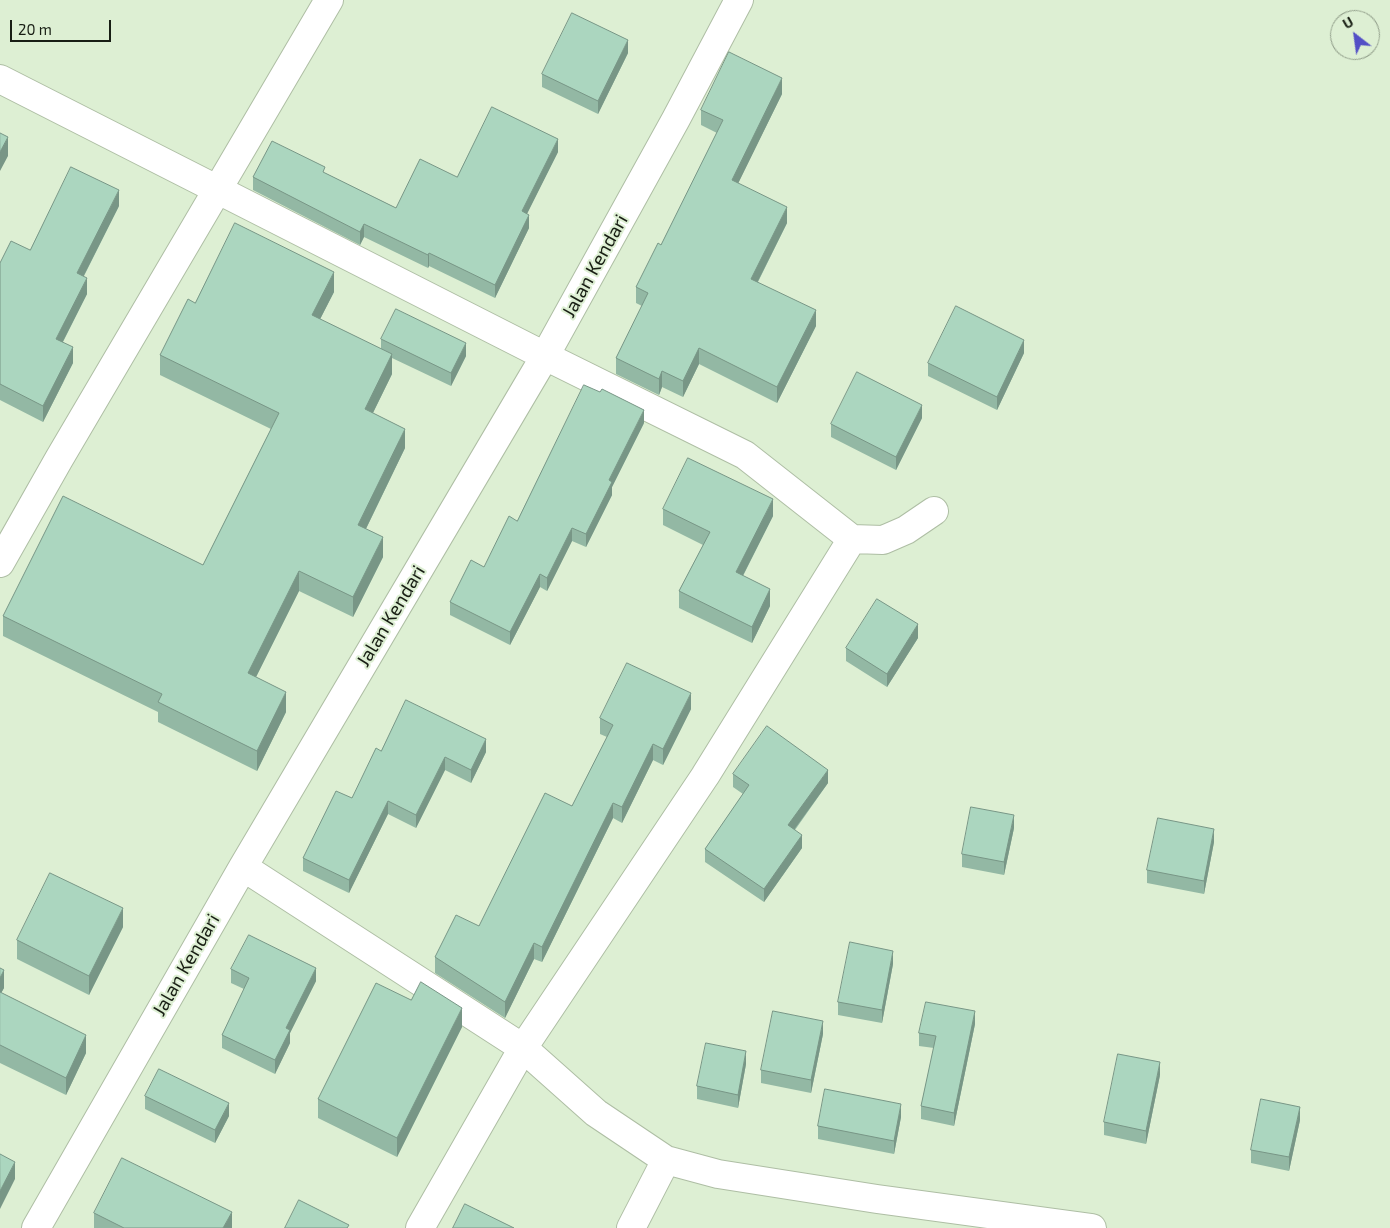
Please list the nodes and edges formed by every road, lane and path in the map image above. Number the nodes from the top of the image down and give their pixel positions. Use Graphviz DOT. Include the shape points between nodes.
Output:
graph roads {
  1 [pos="329,0"];
  2 [pos="739,0"];
  3 [pos="0,79"];
  4 [pos="218,190"];
  5 [pos="545,356"];
  6 [pos="934,511"];
  7 [pos="852,539"];
  8 [pos="0,563"];
  9 [pos="243,866"];
  10 [pos="523,1048"];
  11 [pos="666,1160"];
  12 [pos="36,1228"];
  13 [pos="420,1228"];
  14 [pos="631,1228"];
  15 [pos="1092,1228"];
  1 -- 4 [label="street"];
  2 -- 5 [label="street, Jalan Kendari"];
  3 -- 4 [label="street"];
  4 -- 5 [label="street"];
  4 -- 8 [label="street"];
  5 -- 7 [label="street" via="745,455"];
  5 -- 9 [label="street, Jalan Kendari"];
  6 -- 7 [label="street" via="906,530 883,540"];
  7 -- 10 [label="street" via="705,776"];
  9 -- 10 [label="street"];
  9 -- 12 [label="street, Jalan Kendari"];
  10 -- 11 [label="street" via="596,1113"];
  10 -- 13 [label="street"];
  11 -- 14 [label="street"];
  11 -- 15 [label="street" via="718,1174"];
}
